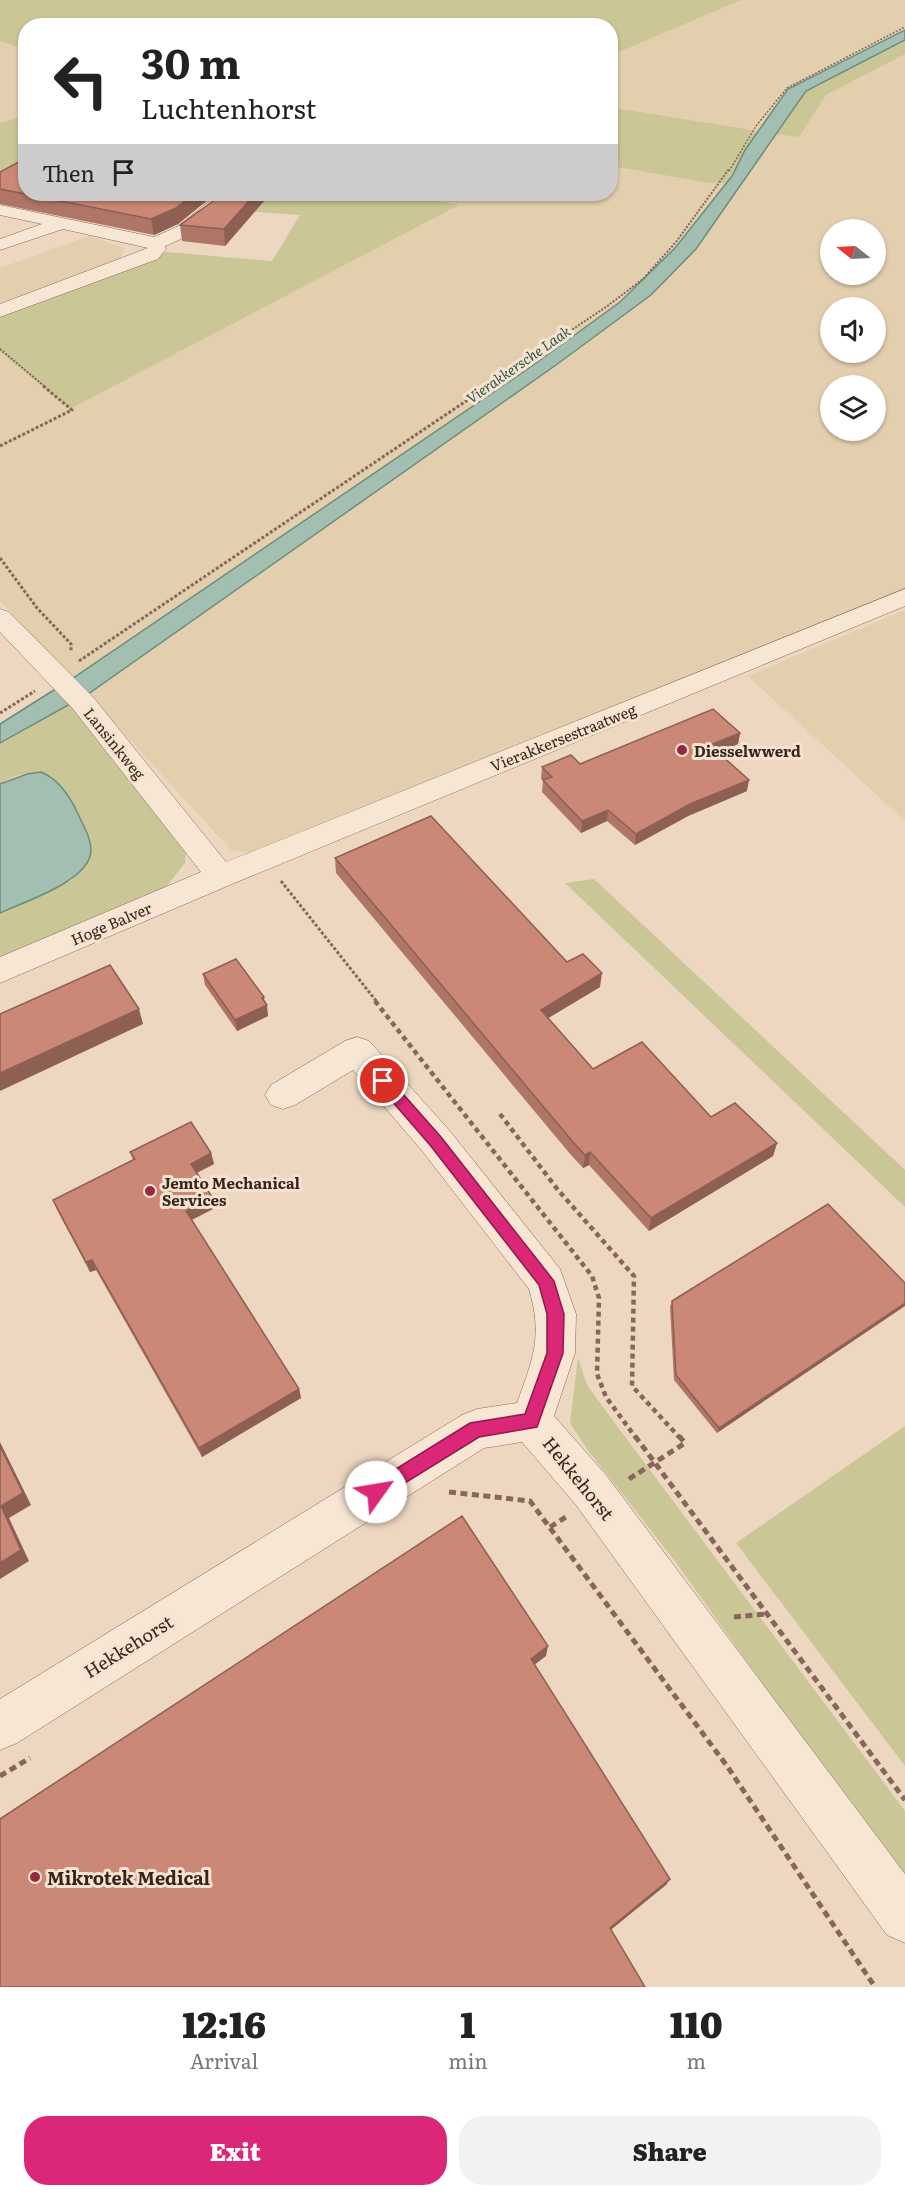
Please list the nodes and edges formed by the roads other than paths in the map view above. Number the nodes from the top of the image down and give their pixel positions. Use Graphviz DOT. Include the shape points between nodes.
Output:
graph roads {
  1 [pos="219,201"];
  2 [pos="0,210"];
  3 [pos="62,223"];
  4 [pos="155,243"];
  5 [pos="0,245"];
  6 [pos="0,311"];
  7 [pos="905,597"];
  8 [pos="0,617"];
  9 [pos="221,876"];
  10 [pos="0,971"];
  11 [pos="283,1095"];
  12 [pos="531,1421"];
  13 [pos="0,1726"];
  14 [pos="905,1917"];
  1 -- 4 [label="street" via="187,230"];
  2 -- 3 [label="street"];
  3 -- 4 [label="street"];
  3 -- 5 [label="street"];
  4 -- 6 [label="street" via="157,249 152,255"];
  7 -- 9 [label="street, Vierakkersestraatweg"];
  8 -- 9 [label="street, Lansinkweg" via="62,675"];
  9 -- 10 [label="street, Hoge Balver"];
  11 -- 12 [label="street" via="357,1051 436,1141 546,1281 556,1314 555,1353"];
  12 -- 13 [label="street, Hekkehorst" via="477,1429"];
  12 -- 14 [label="street, Hekkehorst" via="597,1498"];
}
